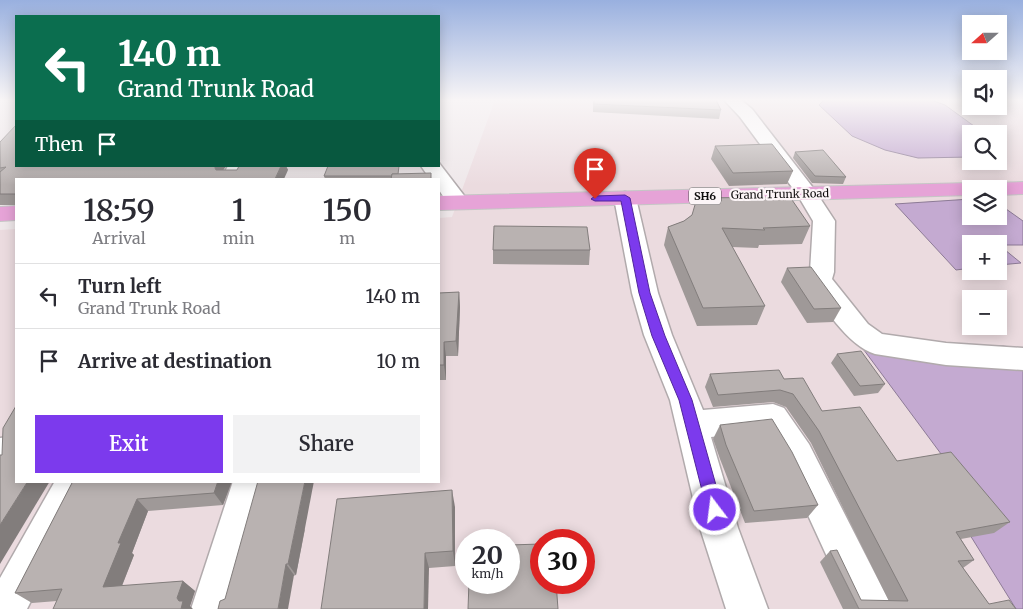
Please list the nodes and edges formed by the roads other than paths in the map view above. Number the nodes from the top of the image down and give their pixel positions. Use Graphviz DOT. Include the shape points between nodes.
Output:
graph roads {
  1 [pos="758,128"];
  2 [pos="440,185"];
  3 [pos="1007,188"];
  4 [pos="1023,188"];
  5 [pos="962,189"];
  6 [pos="807,193"];
  7 [pos="625,198"];
  8 [pos="448,202"];
  9 [pos="0,214"];
  10 [pos="15,214"];
  11 [pos="1023,359"];
  12 [pos="692,425"];
  13 [pos="15,451"];
  14 [pos="0,453"];
  15 [pos="73,483"];
  16 [pos="249,483"];
  17 [pos="6,609"];
  18 [pos="212,609"];
  19 [pos="747,609"];
  20 [pos="872,609"];
  1 -- 6 [label="street"];
  2 -- 8 [label="street"];
  3 -- 4 [label="main road"];
  5 -- 6 [label="main road, Grand Trunk Road / SH6"];
  6 -- 7 [label="main road, Grand Trunk Road / SH6"];
  6 -- 11 [label="street" via="824,221 819,280 858,331 875,344 946,354"];
  7 -- 8 [label="main road, Grand Trunk Road / SH6"];
  7 -- 12 [label="street" via="645,293"];
  9 -- 10 [label="main road"];
  12 -- 19 [label="street" via="719,528"];
  12 -- 20 [label="street" via="773,417 797,456"];
  13 -- 14 [label="street"];
  15 -- 17 [label="street"];
  16 -- 18 [label="street"];
}
